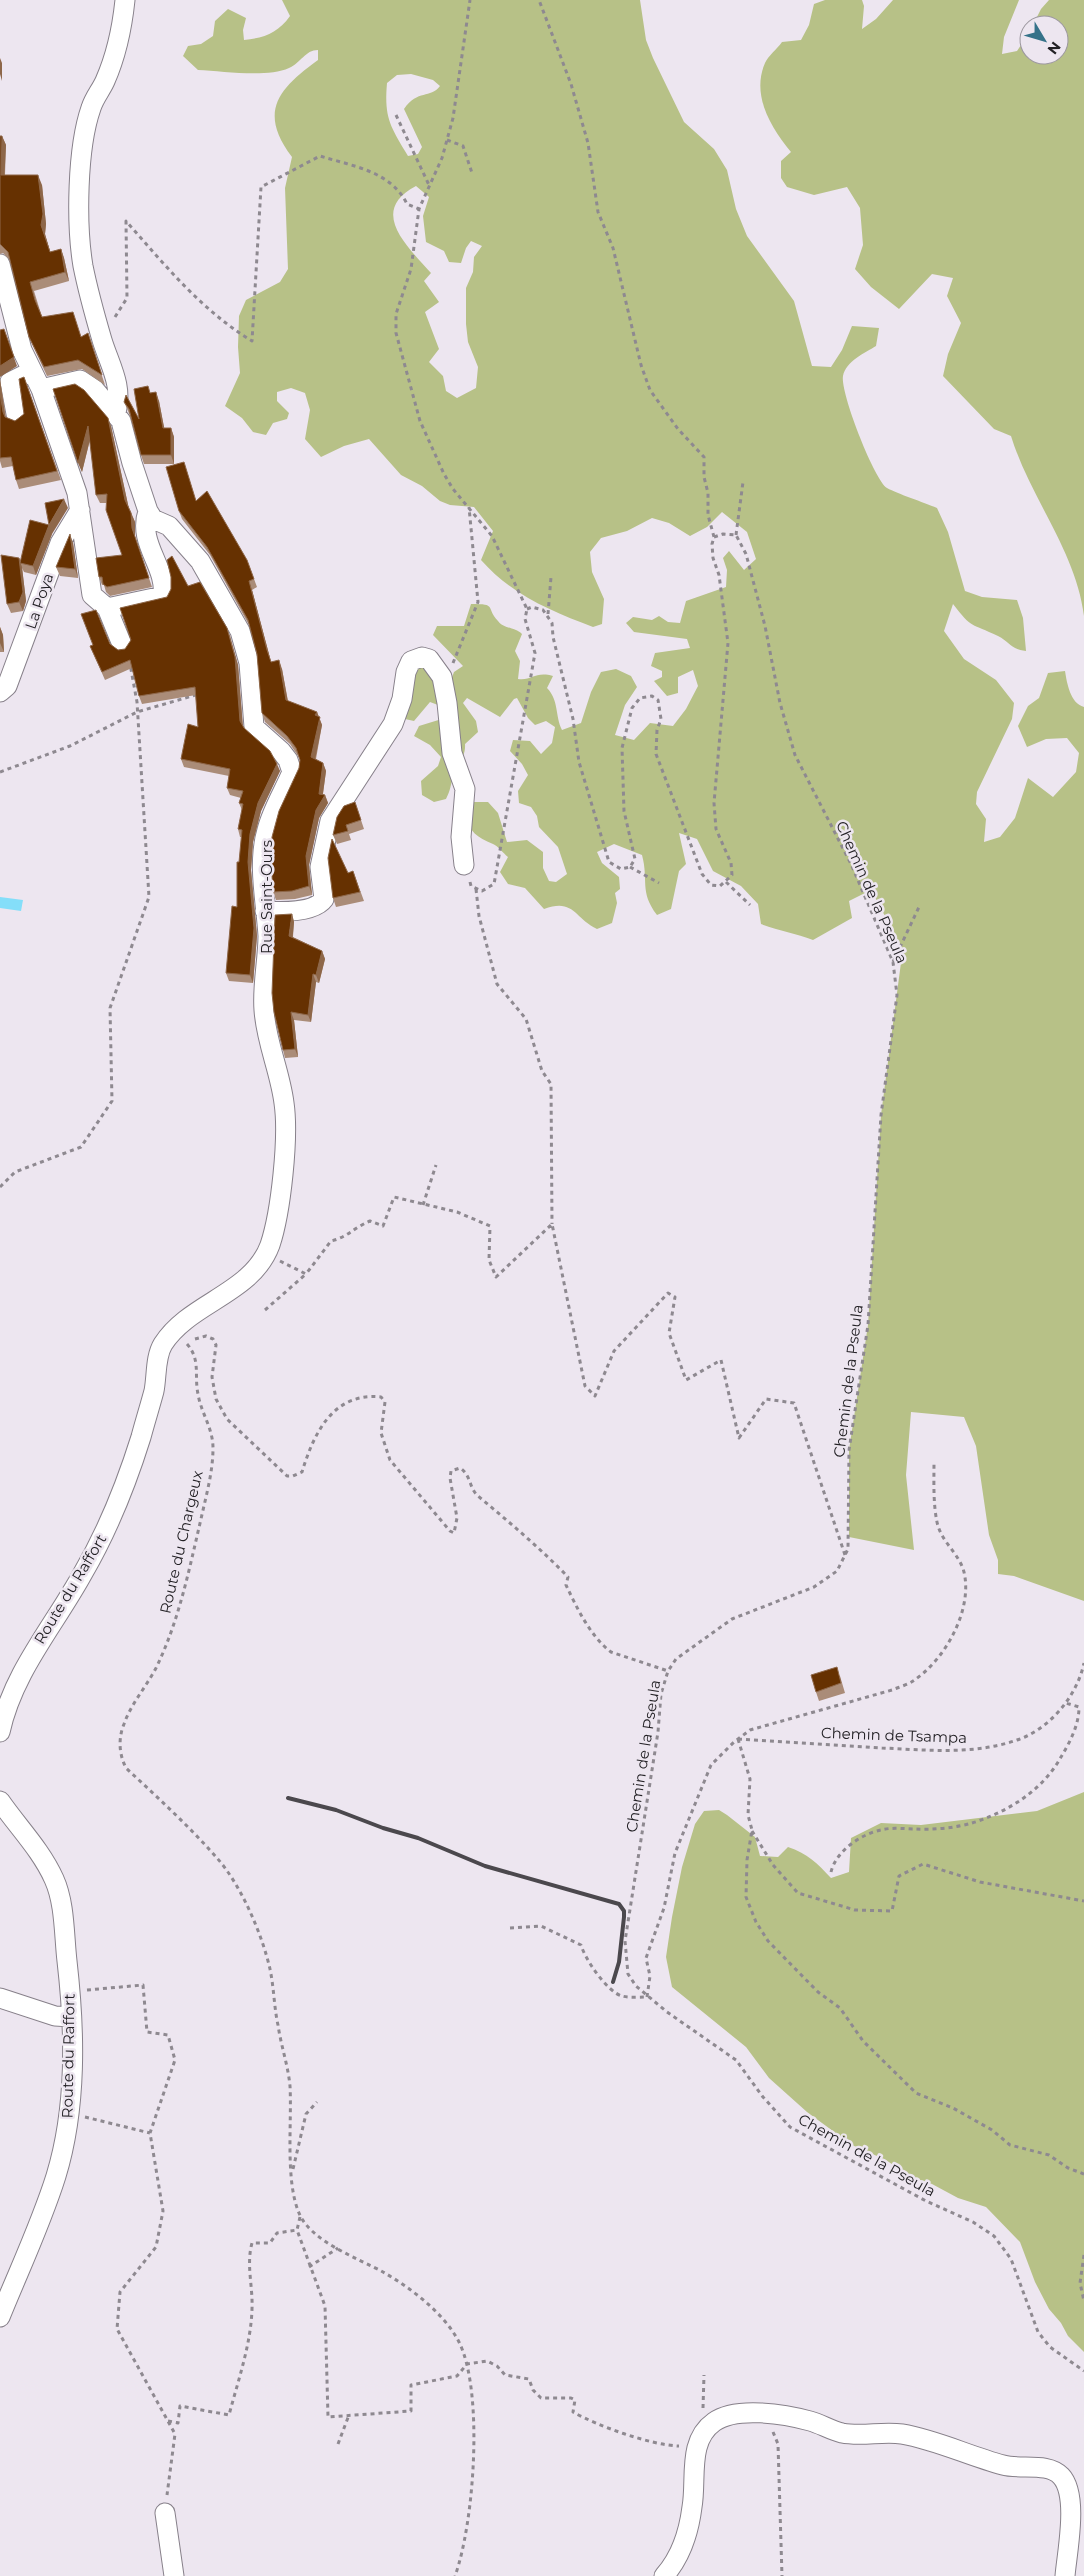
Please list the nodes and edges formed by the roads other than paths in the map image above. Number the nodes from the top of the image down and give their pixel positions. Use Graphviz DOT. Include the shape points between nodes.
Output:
graph roads {
  1 [pos="125,0"];
  2 [pos="0,264"];
  3 [pos="8,326"];
  4 [pos="32,371"];
  5 [pos="41,388"];
  6 [pos="116,413"];
  7 [pos="17,418"];
  8 [pos="80,510"];
  9 [pos="148,511"];
  10 [pos="107,608"];
  11 [pos="123,647"];
  12 [pos="0,692"];
  13 [pos="464,865"];
  14 [pos="265,911"];
  15 [pos="173,1332"];
  16 [pos="0,1732"];
  17 [pos="0,1801"];
  18 [pos="0,1998"];
  19 [pos="71,2017"];
  20 [pos="0,2317"];
  21 [pos="165,2513"];
  22 [pos="174,2576"];
  23 [pos="664,2576"];
  24 [pos="1065,2576"];
  1 -- 6 [label="street" via="116,56 91,106 85,130 78,229 86,280 117,379"];
  2 -- 3 [label="street"];
  3 -- 4 [label="street"];
  4 -- 5 [label="street"];
  4 -- 7 [label="street" via="10,382"];
  5 -- 6 [label="street" via="80,380 95,390"];
  5 -- 8 [label="street" via="65,454"];
  6 -- 9 [label="street"];
  8 -- 10 [label="street" via="92,595"];
  8 -- 12 [label="street, La Poya" via="60,543 11,677"];
  9 -- 10 [label="street" via="144,524 148,546 159,570 164,596"];
  9 -- 14 [label="street, Rue Saint-Ours" via="153,519 170,526 179,535 221,594 240,631 249,663 254,727 281,751 292,772 266,830 263,852"];
  10 -- 11 [label="street"];
  13 -- 14 [label="street" via="461,837 465,789 452,753 442,677 429,659 422,657 411,662 406,672 402,699 393,724 330,821 320,867 324,899 320,903 279,912"];
  14 -- 15 [label="street, Rue Saint-Ours" via="268,938 263,1009 268,1043 284,1103 286,1127 274,1227 266,1254 246,1279 192,1315"];
  15 -- 16 [label="street, Route du Raffort" via="159,1354 149,1407 117,1507 83,1573 30,1655"];
  17 -- 19 [label="street, Route du Raffort" via="55,1881"];
  18 -- 19 [label="street" via="55,2016"];
  19 -- 20 [label="street, Route du Raffort" via="69,2113 62,2154"];
  21 -- 22 [label="street"];
  23 -- 24 [label="street" via="676,2560 688,2529 696,2451 702,2434 710,2424 736,2413 808,2420 844,2433 904,2434 1004,2466 1054,2471 1063,2478 1070,2497"];
}
